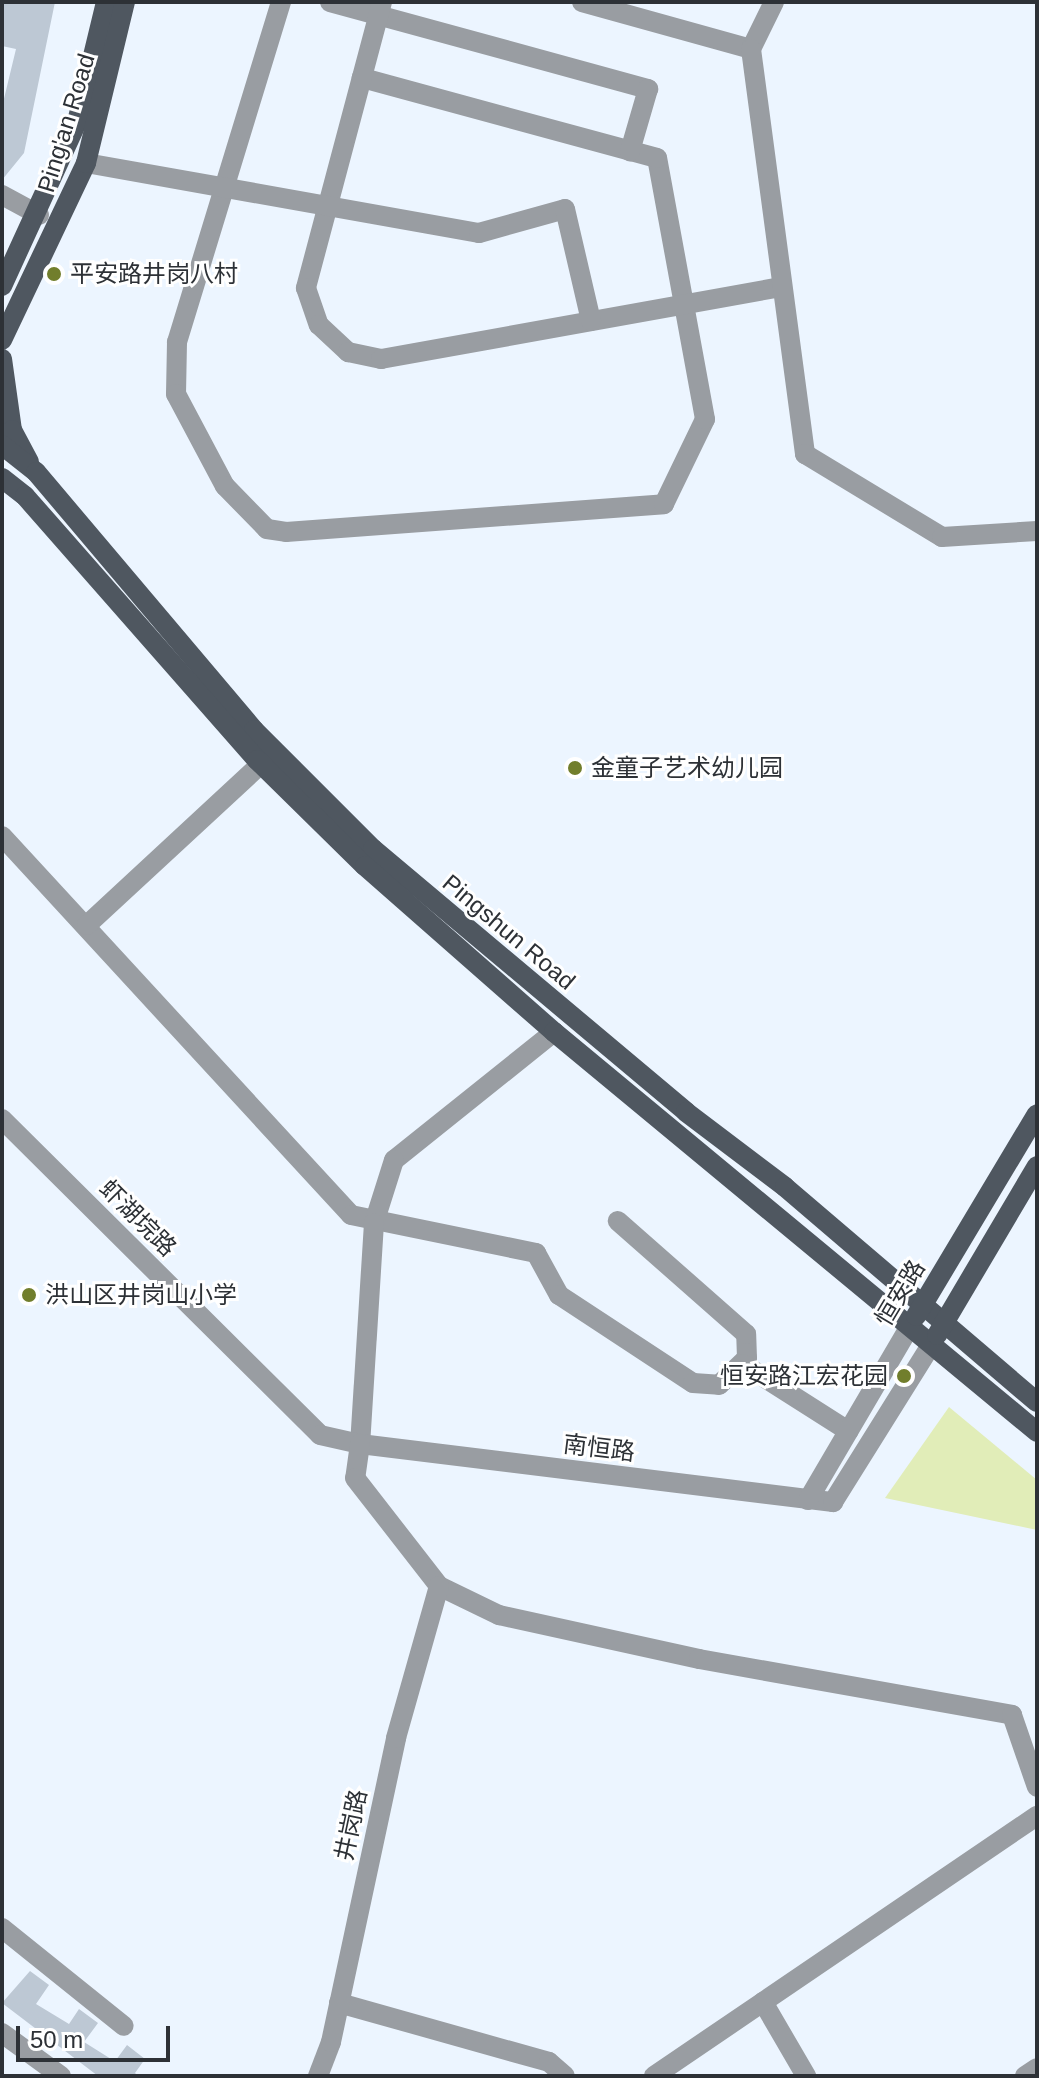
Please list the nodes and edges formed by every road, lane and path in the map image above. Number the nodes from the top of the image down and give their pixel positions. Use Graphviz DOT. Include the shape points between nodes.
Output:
graph roads {
  1 [pos="106,2"];
  2 [pos="125,2"];
  3 [pos="281,2"];
  4 [pos="330,2"];
  5 [pos="582,2"];
  6 [pos="774,2"];
  7 [pos="381,9"];
  8 [pos="751,49"];
  9 [pos="362,78"];
  10 [pos="630,151"];
  11 [pos="86,163"];
  12 [pos="223,188"];
  13 [pos="2,195"];
  14 [pos="328,207"];
  15 [pos="39,215"];
  16 [pos="2,286"];
  17 [pos="782,287"];
  18 [pos="684,304"];
  19 [pos="591,321"];
  20 [pos="2,340"];
  21 [pos="2,359"];
  22 [pos="2,445"];
  23 [pos="36,472"];
  24 [pos="2,478"];
  25 [pos="1037,531"];
  26 [pos="261,764"];
  27 [pos="2,836"];
  28 [pos="87,925"];
  29 [pos="554,1032"];
  30 [pos="1037,1114"];
  31 [pos="2,1119"];
  32 [pos="1037,1166"];
  33 [pos="618,1221"];
  34 [pos="374,1223"];
  35 [pos="922,1307"];
  36 [pos="943,1324"];
  37 [pos="909,1328"];
  38 [pos="931,1345"];
  39 [pos="743,1364"];
  40 [pos="1037,1402"];
  41 [pos="848,1431"];
  42 [pos="1037,1432"];
  43 [pos="360,1444"];
  44 [pos="808,1500"];
  45 [pos="439,1586"];
  46 [pos="1037,1787"];
  47 [pos="1037,1816"];
  48 [pos="2,1928"];
  49 [pos="763,2002"];
  50 [pos="339,2003"];
  51 [pos="124,2026"];
  52 [pos="2,2033"];
  53 [pos="1037,2068"];
  54 [pos="61,2076"];
  55 [pos="318,2076"];
  56 [pos="565,2076"];
  57 [pos="654,2076"];
  58 [pos="806,2076"];
  59 [pos="1025,2076"];
  1 -- 15 [label="main road, Ping'an Road" via="77,122"];
  2 -- 11 [label="main road, Ping'an Road"];
  3 -- 12 [label="street"];
  4 -- 7 [label="street"];
  5 -- 8 [label="street"];
  6 -- 8 [label="street"];
  7 -- 9 [label="street"];
  7 -- 10 [label="street" via="648,89"];
  8 -- 17 [label="street"];
  9 -- 10 [label="street"];
  9 -- 14 [label="street"];
  10 -- 18 [label="street" via="657,158"];
  11 -- 12 [label="street"];
  11 -- 20 [label="main road, Ping'an Road"];
  12 -- 14 [label="street"];
  12 -- 18 [label="street" via="177,342 176,394 225,486 267,529 664,504 705,419"];
  13 -- 15 [label="street"];
  14 -- 19 [label="street" via="479,233 565,209"];
  14 -- 19 [label="street" via="306,288 319,325 348,352 381,359"];
  15 -- 16 [label="main road, Ping'an Road"];
  17 -- 18 [label="street"];
  17 -- 25 [label="street" via="805,454 942,537"];
  18 -- 19 [label="street"];
  21 -- 23 [label="main road" via="12,430"];
  22 -- 23 [label="main road, Pingshun Road"];
  23 -- 35 [label="main road, Pingshun Road" via="254,730 373,849 696,1121 785,1187"];
  24 -- 26 [label="main road, Pingshun Road" via="25,496"];
  26 -- 28 [label="street"];
  26 -- 29 [label="main road, Pingshun Road" via="365,866"];
  27 -- 28 [label="street"];
  28 -- 34 [label="street" via="351,1215"];
  29 -- 34 [label="street" via="394,1160"];
  29 -- 37 [label="main road, Pingshun Road"];
  30 -- 35 [label="main road, 恒安路"];
  31 -- 43 [label="street, 虾湖垸路" via="320,1435"];
  32 -- 36 [label="main road"];
  33 -- 39 [label="street" via="746,1334"];
  34 -- 39 [label="street" via="536,1253 559,1295 693,1383 719,1385"];
  34 -- 43 [label="street"];
  35 -- 36 [label="main road, Pingshun Road"];
  35 -- 37 [label="main road, 恒安路"];
  36 -- 38 [label="main road"];
  36 -- 40 [label="main road, Pingshun Road"];
  37 -- 38 [label="main road, Pingshun Road"];
  37 -- 41 [label="street, 恒安路"];
  38 -- 42 [label="main road, Pingshun Road"];
  38 -- 44 [label="street, 南恒路" via="833,1502"];
  39 -- 41 [label="street"];
  41 -- 44 [label="street, 恒安路"];
  43 -- 44 [label="street, 南恒路"];
  43 -- 45 [label="street" via="355,1478"];
  45 -- 46 [label="street" via="513,1618 699,1659 1012,1715"];
  45 -- 50 [label="street, 井岗路" via="396,1738"];
  47 -- 49 [label="street"];
  48 -- 51 [label="street"];
  49 -- 57 [label="street"];
  49 -- 58 [label="street"];
  50 -- 55 [label="street, 井岗路"];
  50 -- 56 [label="street" via="549,2062"];
  52 -- 54 [label="street"];
  53 -- 59 [label="street"];
}
